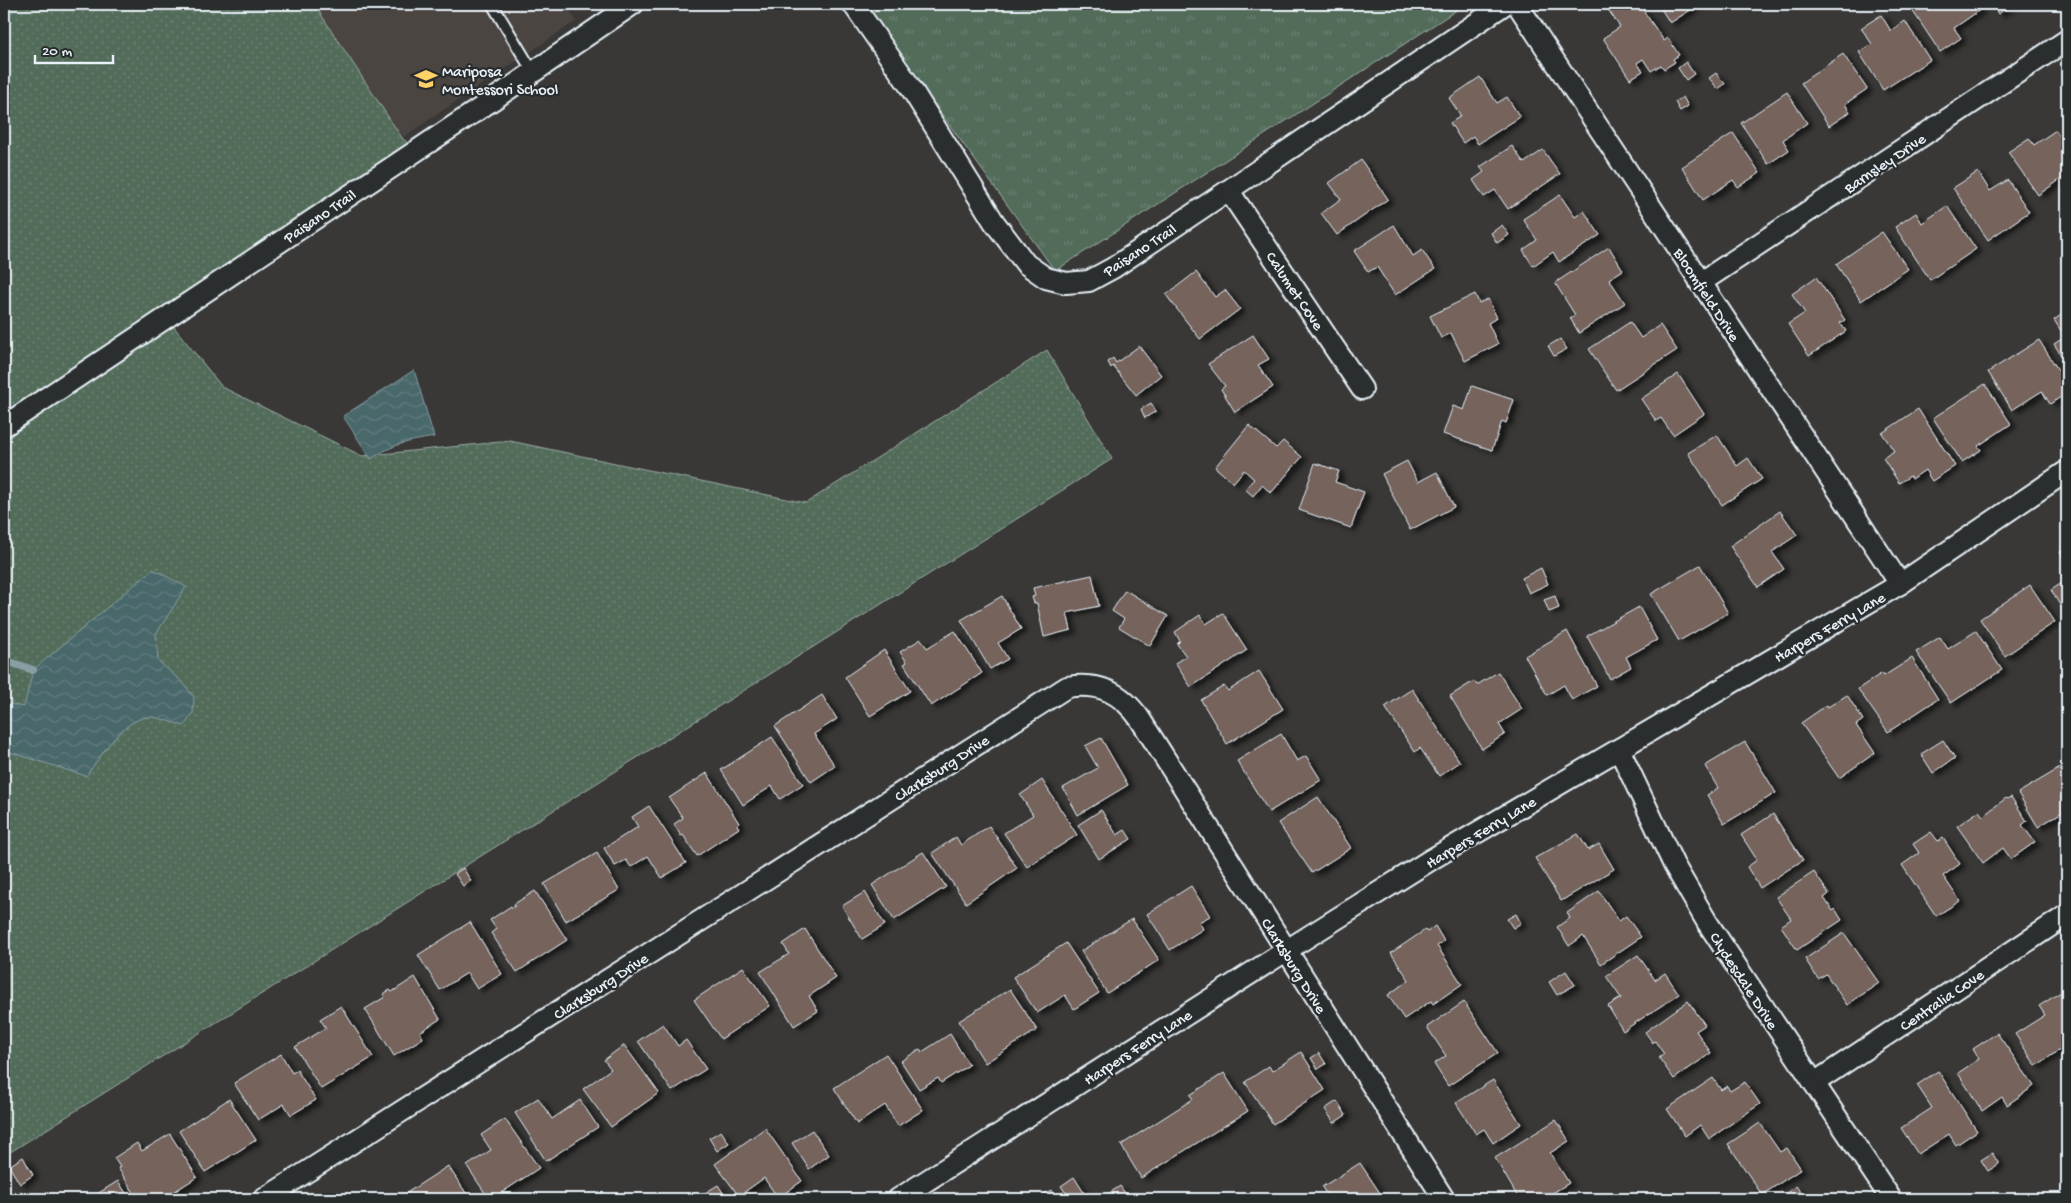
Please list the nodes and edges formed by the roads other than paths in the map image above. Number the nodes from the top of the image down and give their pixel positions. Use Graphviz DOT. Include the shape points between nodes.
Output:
graph roads {
  1 [pos="492,4"];
  2 [pos="633,4"];
  3 [pos="853,4"];
  4 [pos="1505,4"];
  5 [pos="1517,4"];
  6 [pos="2067,40"];
  7 [pos="533,72"];
  8 [pos="1229,191"];
  9 [pos="1700,283"];
  10 [pos="1362,389"];
  11 [pos="4,426"];
  12 [pos="2067,471"];
  13 [pos="1900,584"];
  14 [pos="1619,749"];
  15 [pos="2067,915"];
  16 [pos="1286,951"];
  17 [pos="1814,1083"];
  18 [pos="264,1199"];
  19 [pos="898,1199"];
  20 [pos="1444,1199"];
  21 [pos="1890,1199"];
  1 -- 7 [label="lane"];
  2 -- 7 [label="street, Paisano Trail"];
  3 -- 8 [label="street, Paisano Trail" via="909,85 994,222 1026,264 1046,278 1066,284 1088,281"];
  4 -- 8 [label="street, Paisano Trail"];
  5 -- 9 [label="street, Bloomfield Drive"];
  6 -- 9 [label="street, Barnsley Drive"];
  7 -- 11 [label="street, Paisano Trail"];
  8 -- 10 [label="street, Calumet Cove"];
  9 -- 13 [label="street, Bloomfield Drive"];
  12 -- 13 [label="street, Harpers Ferry Lane"];
  13 -- 14 [label="street, Harpers Ferry Lane"];
  14 -- 16 [label="street, Harpers Ferry Lane" via="1432,859"];
  14 -- 17 [label="street, Clydesdale Drive" via="1674,865 1707,922"];
  15 -- 17 [label="street, Centralia Cove"];
  16 -- 18 [label="street, Clarksburg Drive" via="1130,705 1116,694 1099,688 1085,684 1067,687"];
  16 -- 19 [label="street, Harpers Ferry Lane"];
  16 -- 20 [label="street, Clarksburg Drive"];
  17 -- 21 [label="street, Clydesdale Drive"];
}
